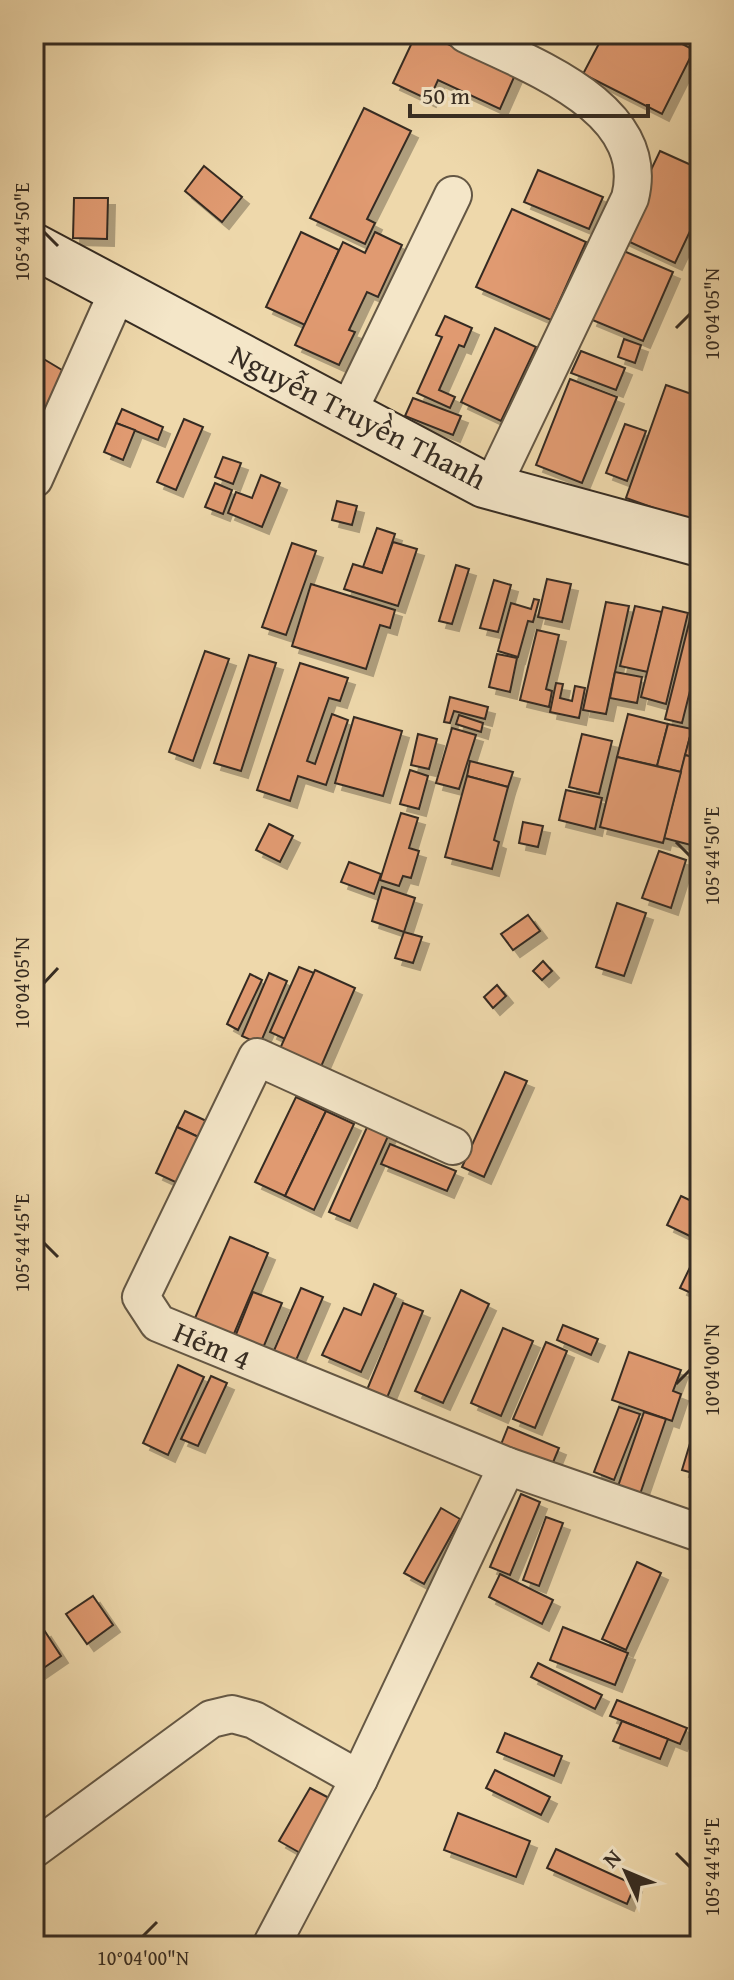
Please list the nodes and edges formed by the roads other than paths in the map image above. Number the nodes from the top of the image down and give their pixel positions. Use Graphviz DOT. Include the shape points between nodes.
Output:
graph roads {
  1 [pos="466,34"];
  2 [pos="453,195"];
  3 [pos="34,246"];
  4 [pos="118,291"];
  5 [pos="348,412"];
  6 [pos="34,479"];
  7 [pos="492,487"];
  8 [pos="700,544"];
  9 [pos="453,1146"];
  10 [pos="507,1466"];
  11 [pos="700,1533"];
  12 [pos="359,1779"];
  13 [pos="34,1849"];
  14 [pos="271,1946"];
  1 -- 7 [label="street" via="561,80 606,114 634,157 636,176"];
  2 -- 5 [label="street"];
  3 -- 4 [label="street, Nguyễn Truyền Thanh"];
  4 -- 5 [label="street, Nguyễn Truyền Thanh"];
  4 -- 6 [label="street"];
  5 -- 7 [label="street, Nguyễn Truyền Thanh"];
  7 -- 8 [label="street, Nguyễn Truyền Thanh"];
  9 -- 10 [label="street, Hẻm 4" via="257,1057 141,1297 158,1323"];
  10 -- 11 [label="street, Hẻm 4"];
  10 -- 12 [label="street"];
  12 -- 13 [label="street" via="254,1720 232,1714 211,1719"];
  12 -- 14 [label="street"];
}
